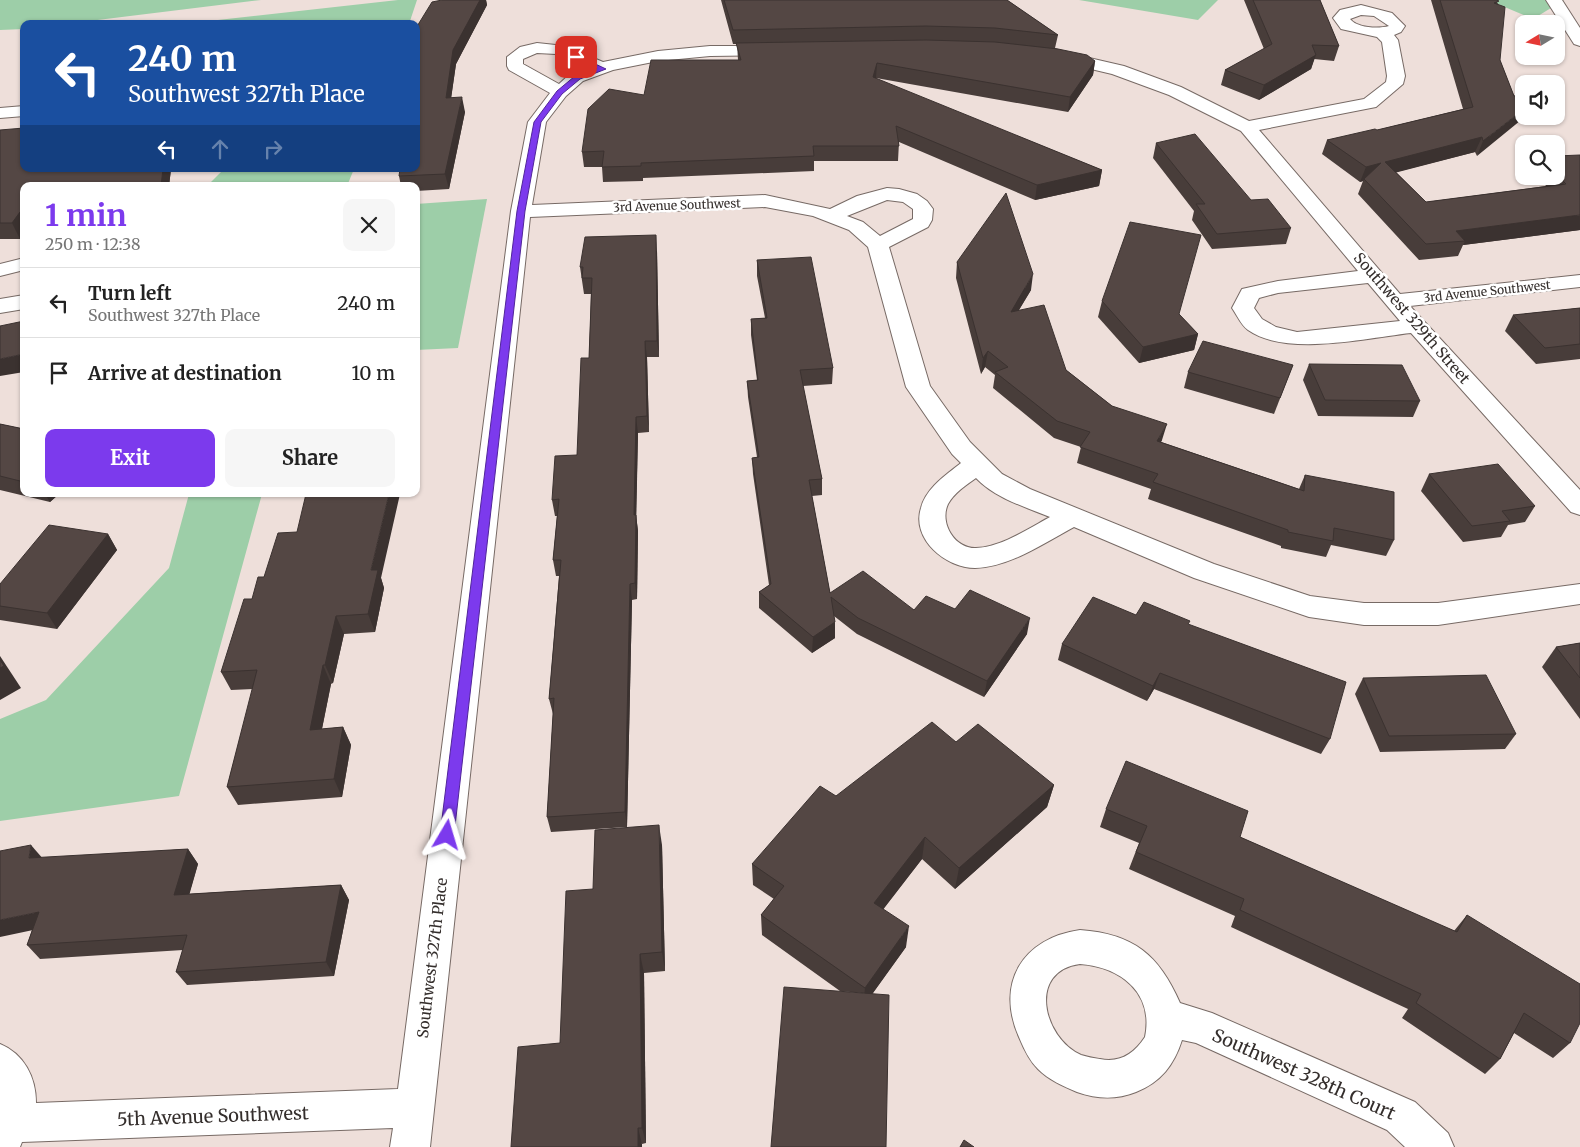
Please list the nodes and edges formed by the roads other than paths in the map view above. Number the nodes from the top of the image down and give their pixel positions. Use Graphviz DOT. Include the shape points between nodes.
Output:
graph roads {
  1 [pos="1554,0"];
  2 [pos="1382,33"];
  3 [pos="1580,41"];
  4 [pos="788,49"];
  5 [pos="1047,55"];
  6 [pos="606,67"];
  7 [pos="560,92"];
  8 [pos="20,110"];
  9 [pos="0,113"];
  10 [pos="1247,127"];
  11 [pos="521,211"];
  12 [pos="831,216"];
  13 [pos="878,245"];
  14 [pos="20,265"];
  15 [pos="0,270"];
  16 [pos="1374,276"];
  17 [pos="1580,281"];
  18 [pos="1394,300"];
  19 [pos="20,303"];
  20 [pos="0,306"];
  21 [pos="1417,326"];
  22 [pos="976,464"];
  23 [pos="1580,506"];
  24 [pos="1072,517"];
  25 [pos="1580,594"];
  26 [pos="1165,1018"];
  27 [pos="0,1063"];
  28 [pos="414,1108"];
  29 [pos="6,1134"];
  30 [pos="410,1147"];
  31 [pos="1434,1147"];
  1 -- 3 [label="street"];
  2 -- 10 [label="street" via="1390,40 1396,76 1394,84 1370,102"];
  4 -- 6 [label="street, Southwest 327th Place" via="667,55"];
  5 -- 10 [label="street" via="1118,70 1175,92"];
  6 -- 7 [label="street, Southwest 327th Place" via="577,77"];
  6 -- 7 [label="street" via="556,48 528,50 515,57 515,66"];
  7 -- 11 [label="street, Southwest 327th Place" via="537,122"];
  8 -- 9 [label="street"];
  10 -- 16 [label="street, Southwest 329th Street"];
  11 -- 12 [label="street, 3rd Avenue Southwest" via="765,201"];
  11 -- 28 [label="street, Southwest 327th Place"];
  12 -- 13 [label="street, 3rd Avenue Southwest" via="856,226"];
  12 -- 13 [label="street" via="876,196 899,196 919,204 925,216 921,223"];
  13 -- 22 [label="street" via="918,387"];
  14 -- 15 [label="street"];
  16 -- 18 [label="street, Southwest 329th Street"];
  16 -- 21 [label="street, 3rd Avenue Southwest" via="1250,294 1243,308 1254,324 1268,332 1297,340"];
  17 -- 18 [label="street, 3rd Avenue Southwest"];
  18 -- 21 [label="street, Southwest 329th Street"];
  19 -- 20 [label="street"];
  21 -- 23 [label="street, Southwest 329th Street"];
  22 -- 24 [label="street" via="993,480 1021,496"];
  22 -- 24 [label="street" via="938,498 933,514 938,537 956,556 974,558 1002,552"];
  24 -- 25 [label="street" via="1204,572 1309,606 1364,614 1438,614"];
  26 -- 31 [label="street, Southwest 328th Court" via="1199,1026 1401,1116"];
  27 -- 29 [label="street, 5th Avenue Southwest" via="14,1077 17,1098"];
  28 -- 29 [label="street, 5th Avenue Southwest"];
  28 -- 30 [label="street, Southwest 327th Place"];
}
